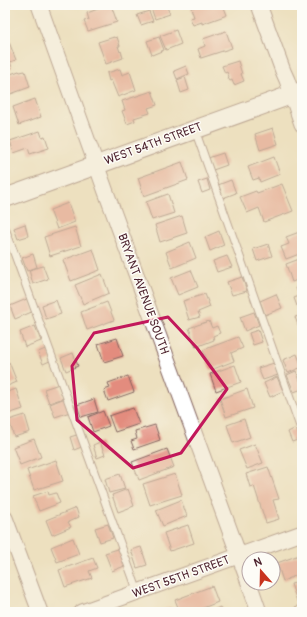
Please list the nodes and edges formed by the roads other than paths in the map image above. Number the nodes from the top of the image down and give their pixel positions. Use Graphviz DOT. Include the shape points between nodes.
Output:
graph roads {
  1 [pos="39,5"];
  2 [pos="259,5"];
  3 [pos="297,93"];
  4 [pos="302,124"];
  5 [pos="195,129"];
  6 [pos="96,165"];
  7 [pos="5,198"];
  8 [pos="5,228"];
  9 [pos="302,432"];
  10 [pos="5,518"];
  11 [pos="302,533"];
  12 [pos="239,556"];
  13 [pos="241,561"];
  14 [pos="252,591"];
  15 [pos="138,592"];
  16 [pos="40,612"];
  17 [pos="82,612"];
  18 [pos="260,612"];
  1 -- 6 [label="street, BRYANT AVENUE SOUTH"];
  2 -- 3 [label="street" via="283,71"];
  3 -- 4 [label="street"];
  3 -- 5 [label="street, WEST 54TH STREET"];
  5 -- 6 [label="street, WEST 54TH STREET"];
  5 -- 9 [label="lane"];
  6 -- 7 [label="street, WEST 54TH STREET"];
  6 -- 12 [label="street, BRYANT AVENUE SOUTH"];
  8 -- 15 [label="lane"];
  10 -- 16 [label="street"];
  11 -- 12 [label="street, WEST 55TH STREET"];
  12 -- 13 [label="street, BRYANT AVENUE SOUTH"];
  12 -- 15 [label="street, WEST 55TH STREET"];
  14 -- 18 [label="street, BRYANT AVENUE SOUTH"];
  15 -- 17 [label="street, WEST 55TH STREET"];
}
